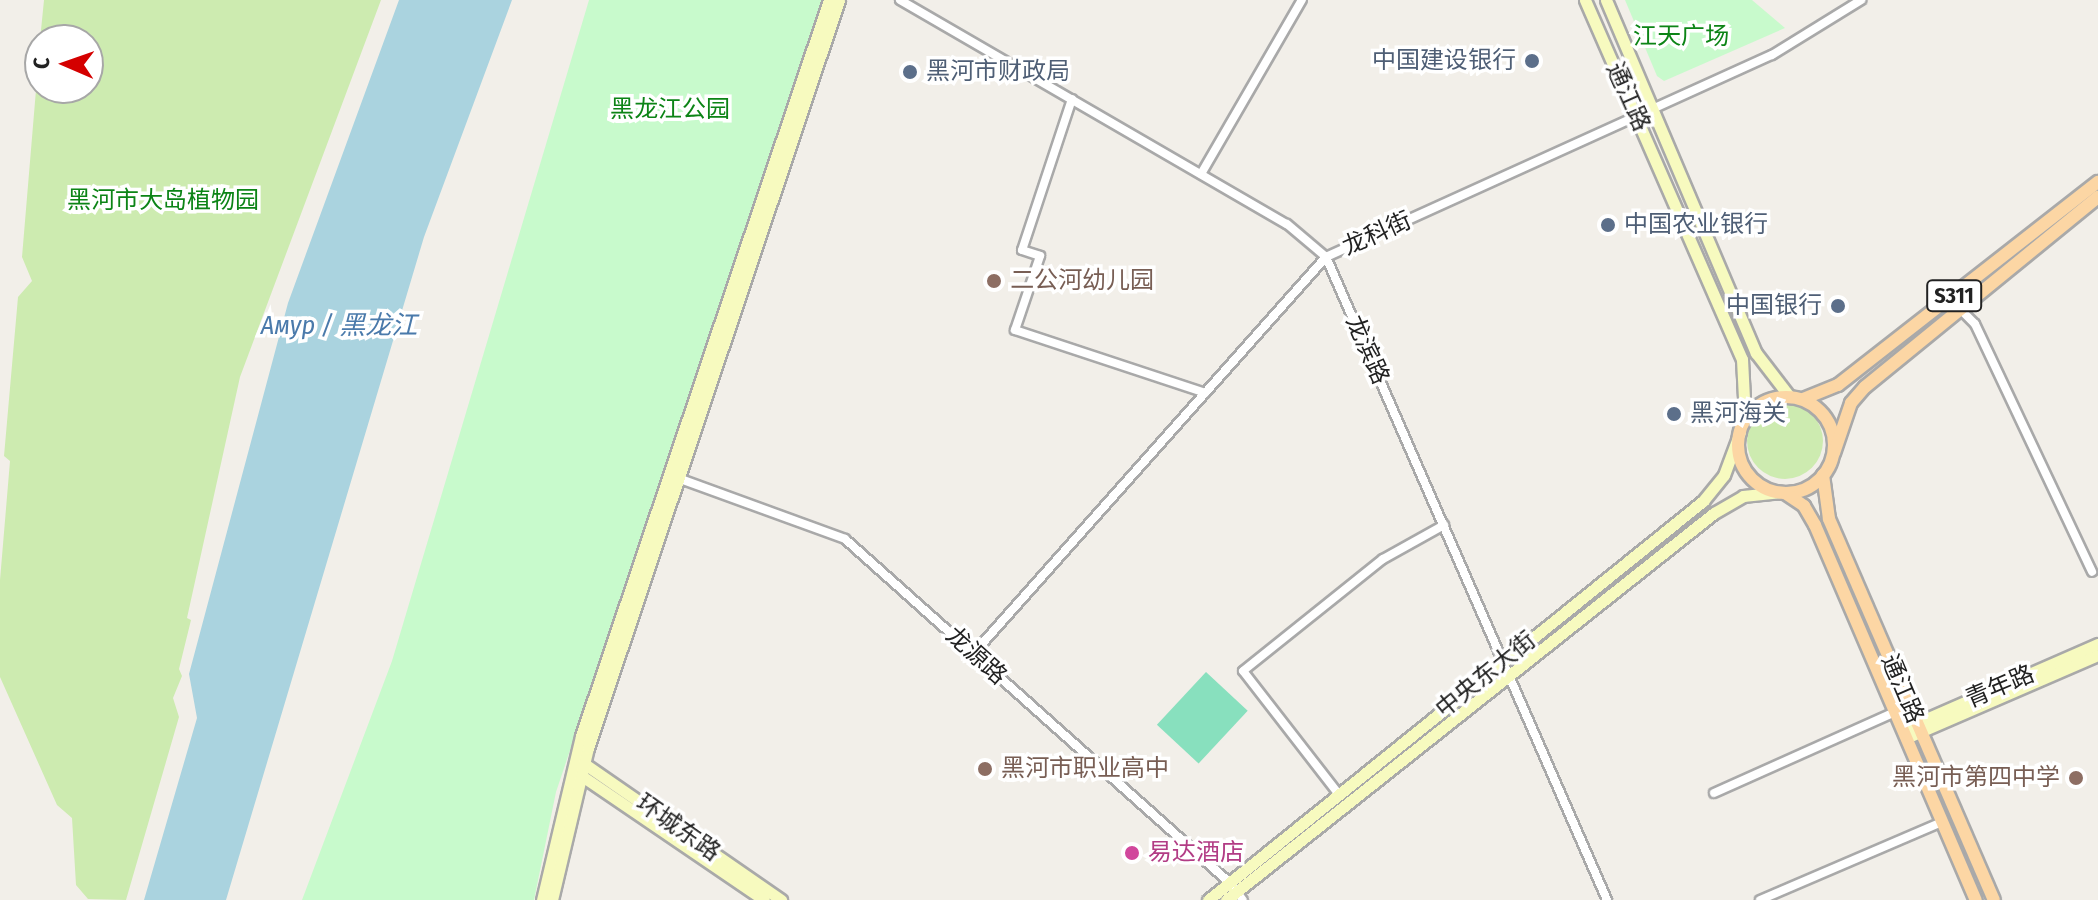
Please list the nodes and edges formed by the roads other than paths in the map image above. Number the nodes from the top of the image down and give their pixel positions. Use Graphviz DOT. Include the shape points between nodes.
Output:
graph roads {
  1 [pos="829,0"];
  2 [pos="839,0"];
  3 [pos="900,0"];
  4 [pos="1302,0"];
  5 [pos="1585,0"];
  6 [pos="1606,0"];
  7 [pos="1861,0"];
  8 [pos="1072,99"];
  9 [pos="1655,108"];
  10 [pos="1637,116"];
  11 [pos="1201,174"];
  12 [pos="2098,182"];
  13 [pos="2098,197"];
  14 [pos="1326,257"];
  15 [pos="1960,309"];
  16 [pos="1205,393"];
  17 [pos="1789,396"];
  18 [pos="1803,399"];
  19 [pos="1745,419"];
  20 [pos="1740,432"];
  21 [pos="1834,453"];
  22 [pos="1823,475"];
  23 [pos="675,477"];
  24 [pos="1782,493"];
  25 [pos="1444,525"];
  26 [pos="2092,572"];
  27 [pos="2098,644"];
  28 [pos="973,654"];
  29 [pos="2098,655"];
  30 [pos="1504,662"];
  31 [pos="1509,675"];
  32 [pos="1895,712"];
  33 [pos="1919,727"];
  34 [pos="1904,733"];
  35 [pos="578,766"];
  36 [pos="1337,792"];
  37 [pos="1714,793"];
  38 [pos="1942,822"];
  39 [pos="1237,891"];
  40 [pos="542,900"];
  41 [pos="552,900"];
  42 [pos="764,900"];
  43 [pos="781,900"];
  44 [pos="1208,900"];
  45 [pos="1226,900"];
  46 [pos="1607,900"];
  47 [pos="1760,900"];
  48 [pos="1976,900"];
  49 [pos="1994,900"];
  1 -- 23 [label="street"];
  2 -- 23 [label="street"];
  3 -- 8 [label="street, 龙滨路"];
  4 -- 11 [label="street"];
  5 -- 10 [label="street, 通江路"];
  6 -- 9 [label="street, 通江路"];
  7 -- 9 [label="street, 龙科街" via="1772,55"];
  8 -- 11 [label="street, 龙滨路"];
  8 -- 16 [label="street" via="1022,250 1040,256 1015,330"];
  9 -- 10 [label="street, 龙科街"];
  9 -- 17 [label="street, 通江路" via="1756,353"];
  10 -- 14 [label="street, 龙科街"];
  10 -- 19 [label="street, 通江路" via="1742,359"];
  11 -- 14 [label="street, 龙滨路" via="1287,224"];
  12 -- 18 [label="main road, S311" via="1838,385"];
  13 -- 15 [label="main road"];
  14 -- 16 [label="street, 龙科街"];
  14 -- 25 [label="street, 龙滨路"];
  15 -- 21 [label="main road" via="1851,403"];
  15 -- 26 [label="street" via="1975,324"];
  16 -- 28 [label="street, 龙科街"];
  17 -- 18 [label="main road"];
  17 -- 19 [label="main road" via="1764,402"];
  18 -- 21 [label="main road" via="1831,427"];
  19 -- 20 [label="main road"];
  20 -- 24 [label="main road" via="1738,447 1746,472"];
  20 -- 30 [label="street, 中央东大街" via="1724,475 1710,495"];
  21 -- 22 [label="main road"];
  22 -- 24 [label="main road" via="1806,489"];
  22 -- 33 [label="main road, 通江路" via="1829,519"];
  23 -- 28 [label="street, 龙源路" via="845,539"];
  23 -- 35 [label="street"];
  24 -- 31 [label="street, 中央东大街" via="1725,504"];
  24 -- 32 [label="main road, 通江路" via="1804,506 1815,525"];
  25 -- 30 [label="street, 龙滨路"];
  25 -- 36 [label="street" via="1383,559 1243,671"];
  27 -- 33 [label="street, 青年路"];
  28 -- 39 [label="street, 龙源路"];
  29 -- 33 [label="street, 青年路"];
  30 -- 31 [label="street, 龙滨路"];
  30 -- 36 [label="street, 中央东大街"];
  31 -- 39 [label="street, 中央东大街"];
  31 -- 46 [label="street, 龙滨路"];
  32 -- 34 [label="main road, 通江路"];
  32 -- 37 [label="street"];
  33 -- 34 [label="street, 青年路"];
  33 -- 49 [label="main road, 通江路"];
  34 -- 38 [label="main road, 通江路"];
  35 -- 40 [label="street"];
  35 -- 41 [label="street"];
  35 -- 42 [label="street, 环城东路"];
  35 -- 43 [label="street, 环城东路"];
  36 -- 39 [label="street, 中央东大街"];
  38 -- 47 [label="street"];
  38 -- 48 [label="main road, 通江路"];
  39 -- 44 [label="street, 中央东大街"];
  39 -- 45 [label="street, 中央东大街"];
}
